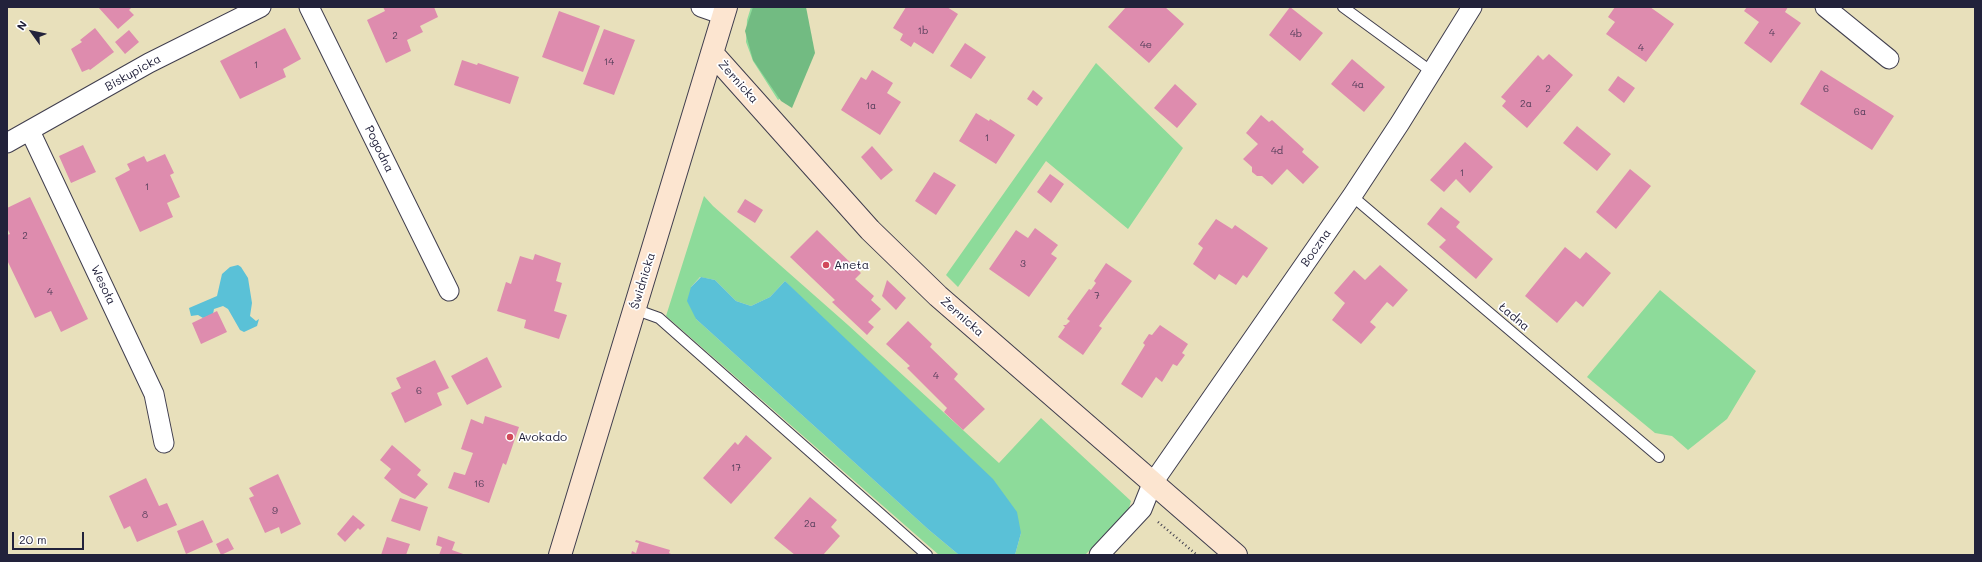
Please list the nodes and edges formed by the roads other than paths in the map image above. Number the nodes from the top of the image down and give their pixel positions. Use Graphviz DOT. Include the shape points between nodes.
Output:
graph roads {
  1 [pos="261,7"];
  2 [pos="310,7"];
  3 [pos="701,7"];
  4 [pos="1342,7"];
  5 [pos="1472,7"];
  6 [pos="1825,7"];
  7 [pos="725,11"];
  8 [pos="712,53"];
  9 [pos="1889,59"];
  10 [pos="1432,72"];
  11 [pos="30,131"];
  12 [pos="7,143"];
  13 [pos="1352,196"];
  14 [pos="449,291"];
  15 [pos="634,309"];
  16 [pos="164,443"];
  17 [pos="1659,457"];
  18 [pos="1152,484"];
  19 [pos="560,555"];
  20 [pos="927,555"];
  21 [pos="1098,555"];
  22 [pos="1236,555"];
  1 -- 11 [label="street, Biskupicka" via="149,64"];
  2 -- 14 [label="street, Pogodna"];
  3 -- 7 [label="street"];
  4 -- 10 [label="lane"];
  5 -- 10 [label="street, Boczna"];
  6 -- 9 [label="street"];
  7 -- 8 [label="street, Świdnicka"];
  8 -- 15 [label="street, Świdnicka"];
  8 -- 18 [label="street, Żernicka" via="876,235 938,296"];
  10 -- 13 [label="street, Boczna"];
  11 -- 12 [label="street, Biskupicka"];
  11 -- 16 [label="street, Wesoła" via="154,394"];
  13 -- 17 [label="lane, Ładna"];
  13 -- 18 [label="street, Boczna"];
  15 -- 19 [label="street, Świdnicka"];
  15 -- 20 [label="lane" via="659,318"];
  18 -- 21 [label="street, Boczna" via="1142,509"];
  18 -- 22 [label="street, Żernicka"];
}
